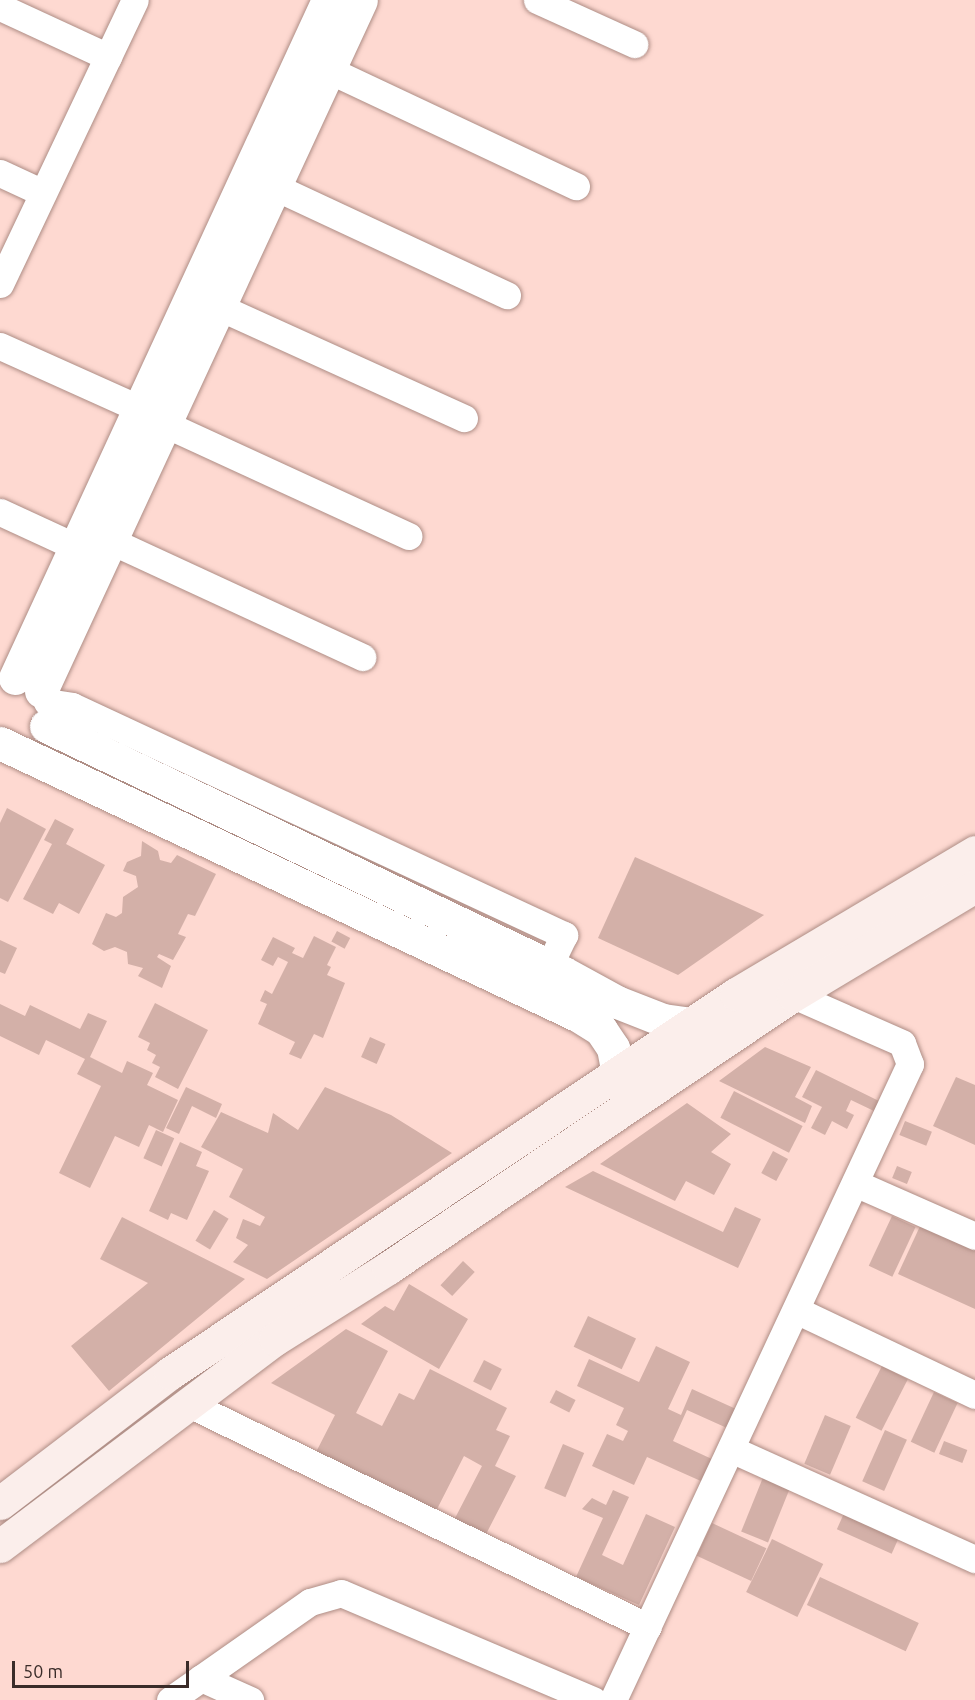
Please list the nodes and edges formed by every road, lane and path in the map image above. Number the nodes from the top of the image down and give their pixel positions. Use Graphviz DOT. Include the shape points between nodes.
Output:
graph roads {
  1 [pos="135,0"];
  2 [pos="328,0"];
  3 [pos="361,0"];
  4 [pos="537,0"];
  5 [pos="0,7"];
  6 [pos="585,10"];
  7 [pos="634,44"];
  8 [pos="108,57"];
  9 [pos="329,70"];
  10 [pos="0,173"];
  11 [pos="576,186"];
  12 [pos="275,187"];
  13 [pos="43,193"];
  14 [pos="0,284"];
  15 [pos="507,295"];
  16 [pos="219,308"];
  17 [pos="0,346"];
  18 [pos="152,417"];
  19 [pos="464,418"];
  20 [pos="0,512"];
  21 [pos="409,536"];
  22 [pos="111,541"];
  23 [pos="76,547"];
  24 [pos="362,657"];
  25 [pos="30,696"];
  26 [pos="0,743"];
  27 [pos="975,852"];
  28 [pos="974,888"];
  29 [pos="794,995"];
  30 [pos="692,1024"];
  31 [pos="618,1073"];
  32 [pos="515,1142"];
  33 [pos="546,1162"];
  34 [pos="855,1183"];
  35 [pos="975,1236"];
  36 [pos="796,1310"];
  37 [pos="975,1395"];
  38 [pos="189,1404"];
  39 [pos="731,1449"];
  40 [pos="0,1503"];
  41 [pos="0,1546"];
  42 [pos="975,1559"];
  43 [pos="648,1627"];
  44 [pos="201,1678"];
  45 [pos="170,1700"];
  46 [pos="250,1700"];
  47 [pos="592,1700"];
  48 [pos="613,1700"];
  1 -- 8 [label="street"];
  2 -- 18 [label="street"];
  3 -- 9 [label="street"];
  4 -- 6 [label="street"];
  5 -- 8 [label="street"];
  6 -- 7 [label="street"];
  8 -- 13 [label="street"];
  9 -- 11 [label="street"];
  9 -- 12 [label="street"];
  10 -- 13 [label="street"];
  12 -- 15 [label="street"];
  12 -- 16 [label="street"];
  13 -- 14 [label="street"];
  16 -- 18 [label="street"];
  16 -- 19 [label="street"];
  17 -- 18 [label="street"];
  18 -- 21 [label="street"];
  18 -- 22 [label="street"];
  18 -- 23 [label="street"];
  20 -- 23 [label="street"];
  22 -- 24 [label="street"];
  22 -- 25 [label="street"];
  23 -- 25 [label="street"];
  25 -- 26 [label="street" via="27,744"];
  25 -- 30 [label="street" via="647,1015"];
  26 -- 31 [label="street" via="579,1016 601,1030 613,1048"];
  27 -- 30 [label="main road"];
  28 -- 29 [label="main road"];
  29 -- 33 [label="main road"];
  29 -- 34 [label="street" via="902,1043 910,1064"];
  30 -- 31 [label="main road"];
  31 -- 32 [label="main road"];
  32 -- 33 [label="main road"];
  32 -- 40 [label="main road" via="170,1373"];
  33 -- 38 [label="main road" via="275,1339"];
  34 -- 35 [label="street"];
  34 -- 36 [label="street"];
  36 -- 37 [label="street"];
  36 -- 39 [label="street"];
  38 -- 41 [label="main road"];
  38 -- 43 [label="street"];
  39 -- 42 [label="street"];
  39 -- 43 [label="street"];
  43 -- 48 [label="street"];
  44 -- 45 [label="street"];
  44 -- 46 [label="street"];
  44 -- 47 [label="street" via="310,1602 341,1593"];
}
